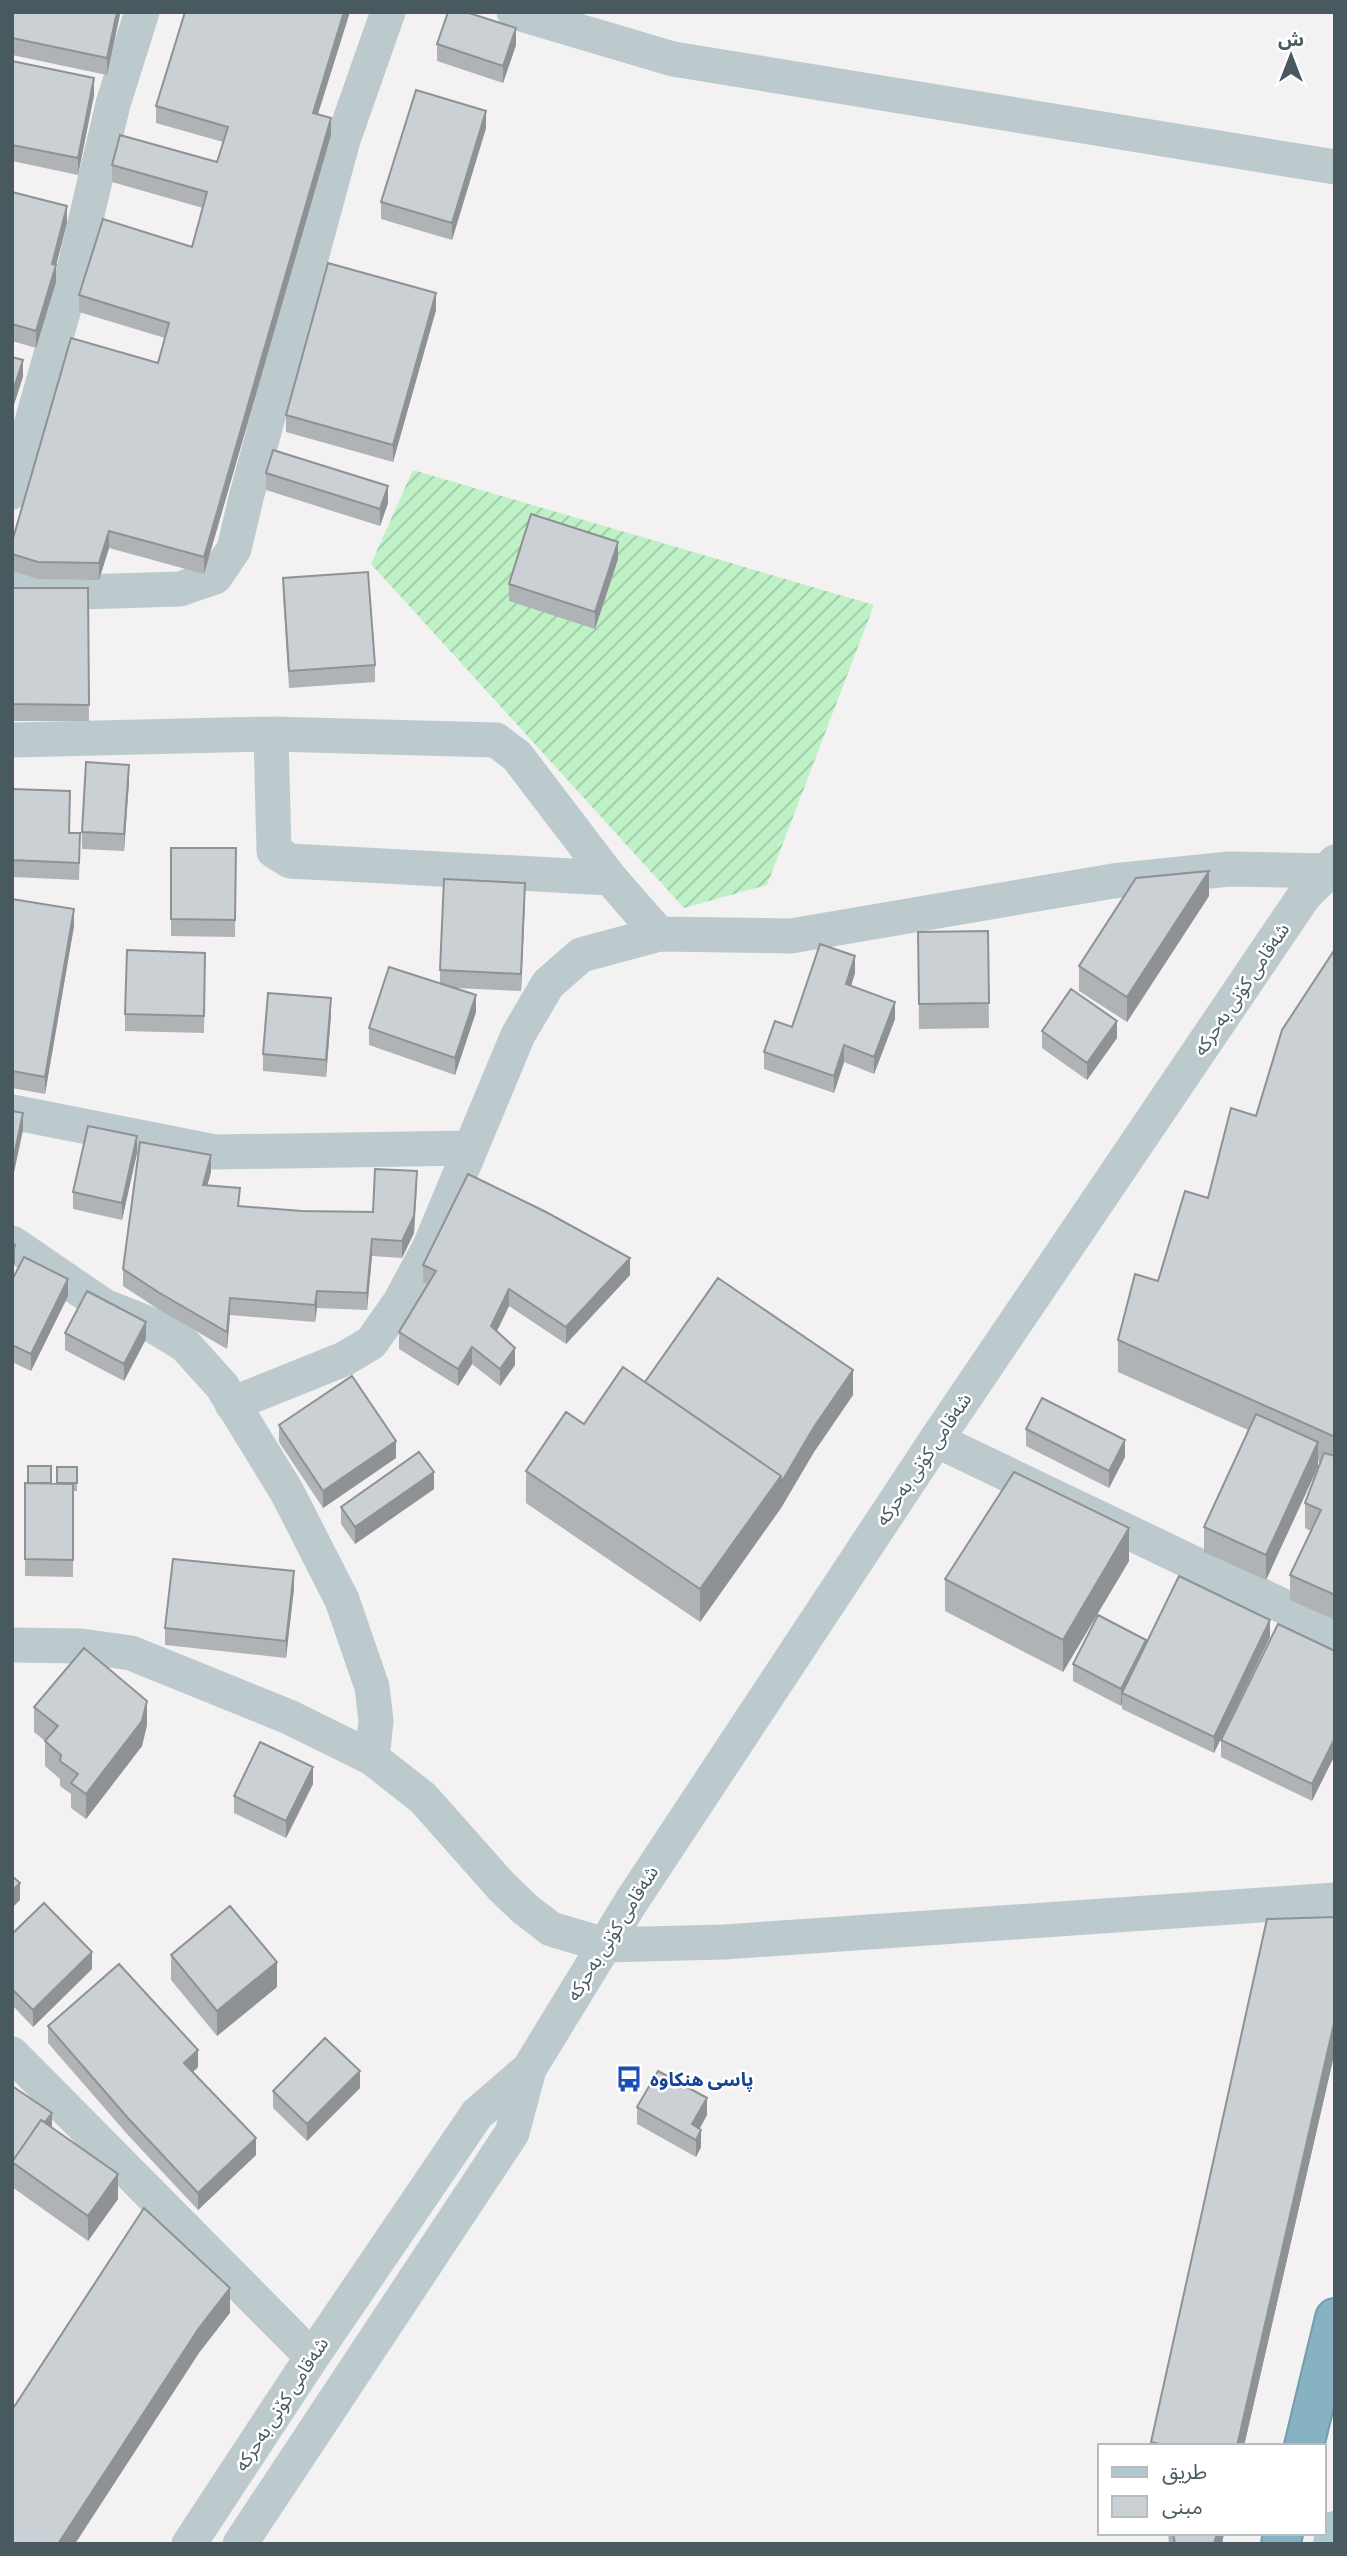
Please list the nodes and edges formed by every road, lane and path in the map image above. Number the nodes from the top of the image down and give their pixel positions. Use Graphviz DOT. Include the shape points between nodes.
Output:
graph roads {
  1 [pos="142,12"];
  2 [pos="388,12"];
  3 [pos="514,12"];
  4 [pos="1335,167"];
  5 [pos="12,492"];
  6 [pos="12,586"];
  7 [pos="271,734"];
  8 [pos="12,740"];
  9 [pos="610,878"];
  10 [pos="1325,883"];
  11 [pos="659,934"];
  12 [pos="12,1112"];
  13 [pos="469,1148"];
  14 [pos="12,1243"];
  15 [pos="232,1404"];
  16 [pos="936,1440"];
  17 [pos="1335,1631"];
  18 [pos="12,1645"];
  19 [pos="372,1758"];
  20 [pos="1335,1900"];
  21 [pos="605,1945"];
  22 [pos="12,2054"];
  23 [pos="528,2069"];
  24 [pos="1335,2318"];
  25 [pos="312,2357"];
  26 [pos="1304,2444"];
  27 [pos="1335,2530"];
  28 [pos="189,2544"];
  29 [pos="240,2544"];
  30 [pos="1332,2544"];
  1 -- 5 [label="street" via="113,104 69,291"];
  2 -- 6 [label="street" via="343,140 234,549 215,577 180,589 48,593"];
  3 -- 4 [label="street" via="673,59"];
  7 -- 8 [label="street"];
  7 -- 9 [label="street" via="496,740 517,756"];
  7 -- 9 [label="street" via="274,851 290,861"];
  9 -- 11 [label="street"];
  10 -- 11 [label="street" via="1229,869 1113,881 791,936"];
  10 -- 16 [label="street, شەقامی کۆنی بەحرکە"];
  11 -- 13 [label="street" via="581,955 548,984 518,1035"];
  12 -- 13 [label="street" via="215,1152"];
  13 -- 15 [label="street" via="430,1246 371,1343 345,1359"];
  14 -- 15 [label="street" via="104,1306 152,1325 185,1345"];
  15 -- 19 [label="street" via="287,1492 342,1600 372,1688 376,1721"];
  16 -- 17 [label="street"];
  16 -- 21 [label="street, شەقامی کۆنی بەحرکە"];
  18 -- 19 [label="street" via="81,1646 131,1653 289,1717"];
  19 -- 21 [label="street" via="423,1798 525,1909 551,1929"];
  20 -- 21 [label="street" via="724,1942"];
  21 -- 23 [label="street, شەقامی کۆنی بەحرکە"];
  22 -- 25 [label="street"];
  23 -- 25 [label="street, شەقامی کۆنی بەحرکە" via="477,2114"];
  23 -- 29 [label="street, شەقامی کۆنی بەحرکە" via="512,2133"];
  24 -- 26 [label="highway"];
  25 -- 28 [label="street, شەقامی کۆنی بەحرکە"];
  27 -- 30 [label="main road"];
}
